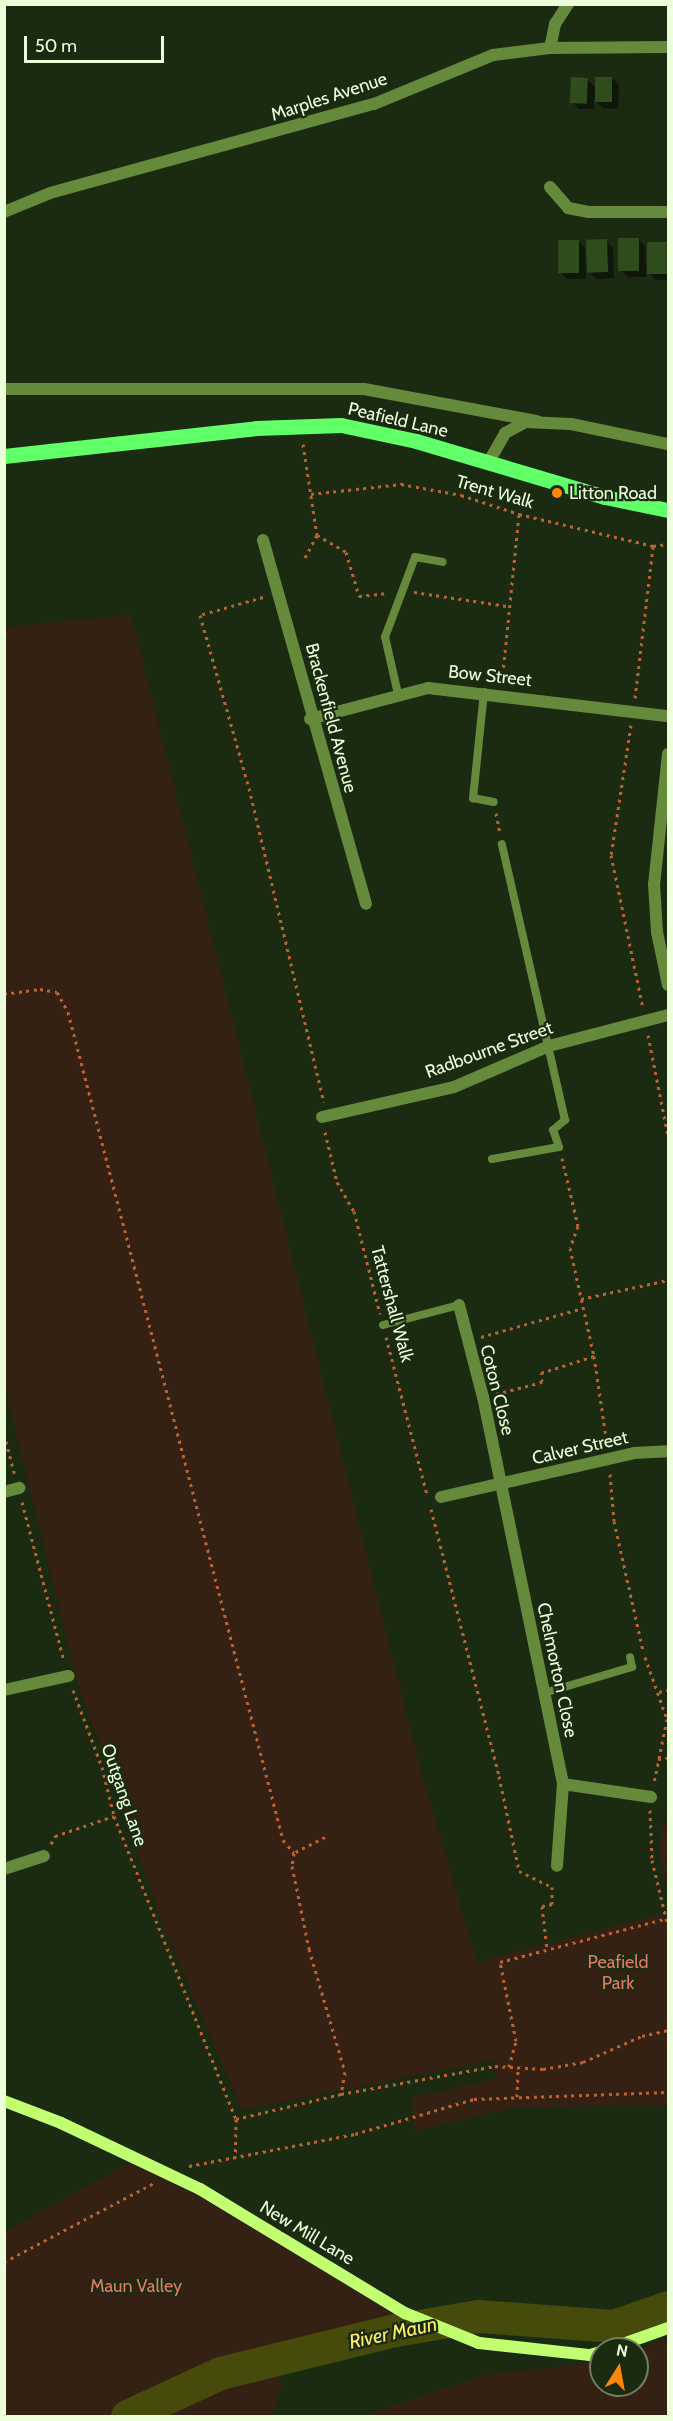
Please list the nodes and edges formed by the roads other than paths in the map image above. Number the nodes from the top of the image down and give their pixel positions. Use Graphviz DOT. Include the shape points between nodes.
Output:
graph roads {
  1 [pos="568,4"];
  2 [pos="669,47"];
  3 [pos="550,48"];
  4 [pos="550,187"];
  5 [pos="4,212"];
  6 [pos="669,212"];
  7 [pos="4,389"];
  8 [pos="537,421"];
  9 [pos="669,444"];
  10 [pos="4,456"];
  11 [pos="488,463"];
  12 [pos="669,510"];
  13 [pos="263,540"];
  14 [pos="443,562"];
  15 [pos="484,692"];
  16 [pos="398,694"];
  17 [pos="669,716"];
  18 [pos="310,719"];
  19 [pos="669,754"];
  20 [pos="494,802"];
  21 [pos="666,805"];
  22 [pos="502,844"];
  23 [pos="366,904"];
  24 [pos="669,985"];
  25 [pos="669,1015"];
  26 [pos="549,1046"];
  27 [pos="325,1117"];
  28 [pos="492,1159"];
  29 [pos="459,1305"];
  30 [pos="383,1325"];
  31 [pos="669,1451"];
  32 [pos="500,1484"];
  33 [pos="19,1488"];
  34 [pos="4,1492"];
  35 [pos="441,1497"];
  36 [pos="630,1657"];
  37 [pos="68,1676"];
  38 [pos="4,1690"];
  39 [pos="544,1693"];
  40 [pos="563,1784"];
  41 [pos="651,1797"];
  42 [pos="44,1856"];
  43 [pos="557,1866"];
  44 [pos="4,1869"];
  45 [pos="4,2102"];
  46 [pos="669,2328"];
  47 [pos="643,2337"];
  48 [pos="589,2355"];
  1 -- 3 [label="street" via="555,24"];
  2 -- 3 [label="street, Marples Avenue"];
  3 -- 5 [label="street, Marples Avenue" via="493,55 374,104 50,193"];
  4 -- 6 [label="street" via="568,208 590,213"];
  7 -- 8 [label="street" via="364,389"];
  8 -- 9 [label="street"];
  8 -- 11 [label="street" via="515,425 505,433"];
  10 -- 11 [label="main road, Peafield Lane" via="300,424 375,431"];
  11 -- 12 [label="main road, Peafield Lane" via="605,497"];
  13 -- 18 [label="street, Brackenfield Avenue"];
  14 -- 16 [label="lane" via="415,557 385,637"];
  15 -- 16 [label="street, Bow Street" via="428,688"];
  15 -- 17 [label="street, Bow Street"];
  15 -- 20 [label="lane" via="472,798"];
  16 -- 18 [label="street, Bow Street"];
  18 -- 23 [label="street, Brackenfield Avenue"];
  19 -- 21 [label="street"];
  21 -- 24 [label="street" via="654,884 657,932"];
  22 -- 26 [label="lane"];
  25 -- 26 [label="street, Radbourne Street"];
  26 -- 27 [label="street, Radbourne Street" via="454,1087"];
  26 -- 28 [label="lane" via="565,1120 553,1130 559,1147"];
  29 -- 30 [label="lane"];
  29 -- 32 [label="street, Coton Close"];
  31 -- 32 [label="street, Calver Street" via="609,1459"];
  32 -- 35 [label="street, Calver Street"];
  32 -- 39 [label="street, Chelmorton Close"];
  33 -- 34 [label="street"];
  36 -- 39 [label="lane" via="632,1667"];
  37 -- 38 [label="street"];
  39 -- 40 [label="street, Chelmorton Close"];
  40 -- 41 [label="street"];
  40 -- 43 [label="street, Chelmorton Close"];
  42 -- 44 [label="street"];
  45 -- 48 [label="street, New Mill Lane" via="61,2123 200,2189 405,2313 479,2343"];
  46 -- 47 [label="street"];
}
